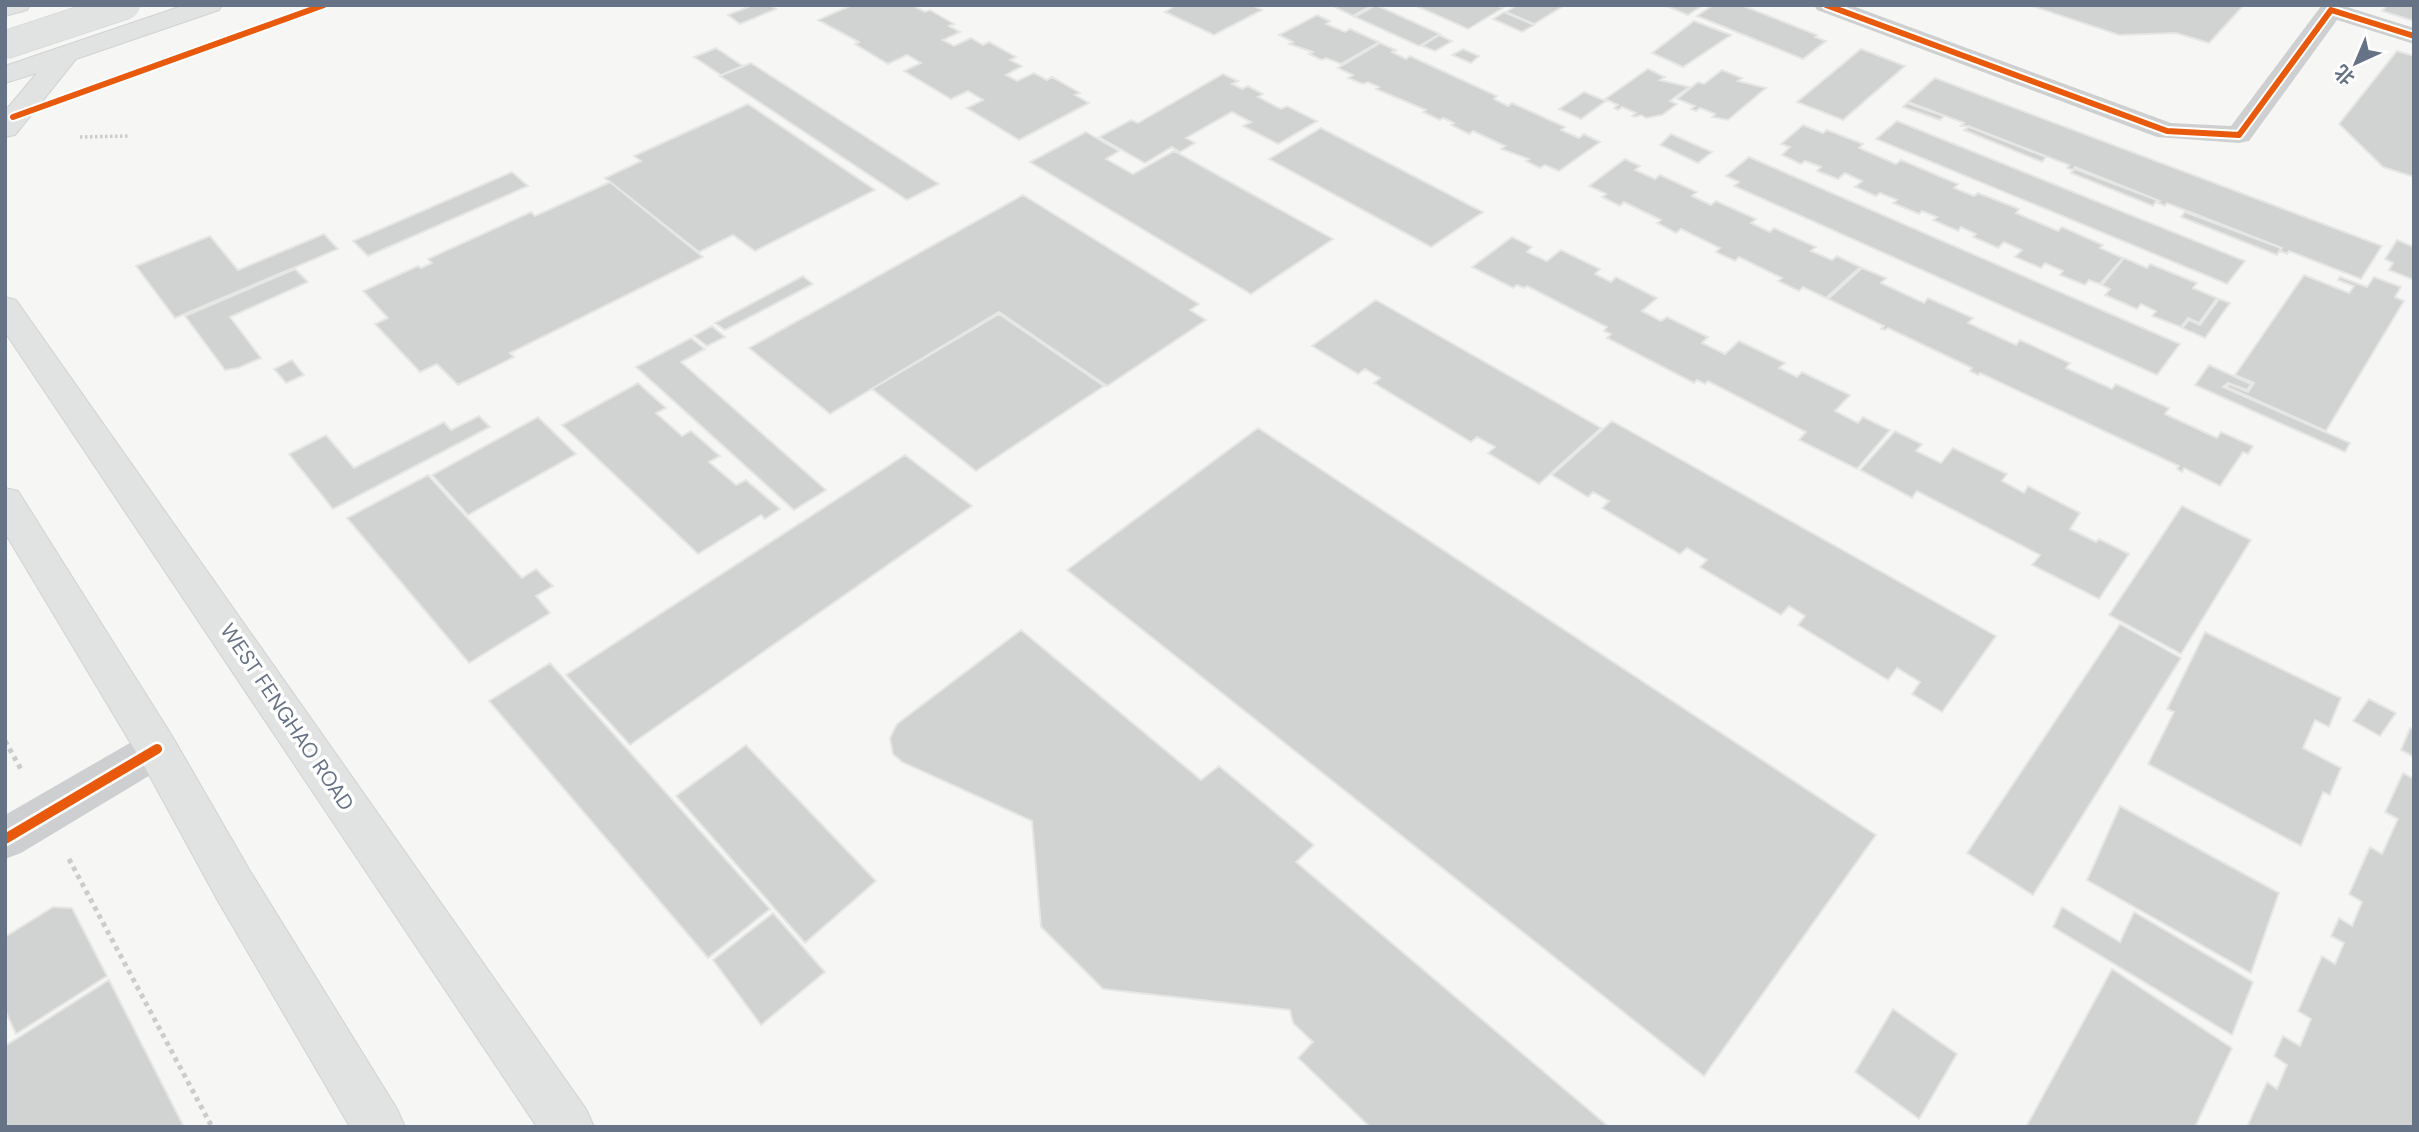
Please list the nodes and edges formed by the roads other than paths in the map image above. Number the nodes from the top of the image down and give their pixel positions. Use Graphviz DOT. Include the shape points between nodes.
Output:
graph roads {
  1 [pos="18,5"];
  2 [pos="98,5"];
  3 [pos="126,5"];
  4 [pos="210,5"];
  5 [pos="1826,5"];
  6 [pos="5,9"];
  7 [pos="2414,36"];
  8 [pos="5,45"];
  9 [pos="65,55"];
  10 [pos="5,75"];
  11 [pos="5,129"];
  12 [pos="5,307"];
  13 [pos="5,501"];
  14 [pos="158,749"];
  15 [pos="5,839"];
  16 [pos="379,1127"];
  17 [pos="568,1127"];
  1 -- 6 [label="main road"];
  2 -- 9 [label="main road"];
  3 -- 8 [label="main road, bridge"];
  4 -- 9 [label="main road"];
  5 -- 7 [label="street" via="2167,131 2239,135 2331,10"];
  9 -- 10 [label="main road"];
  9 -- 11 [label="main road"];
  12 -- 17 [label="main road, WEST FENGHAO ROAD"];
  13 -- 14 [label="main road"];
  14 -- 15 [label="street"];
  14 -- 16 [label="main road" via="234,886"];
}
